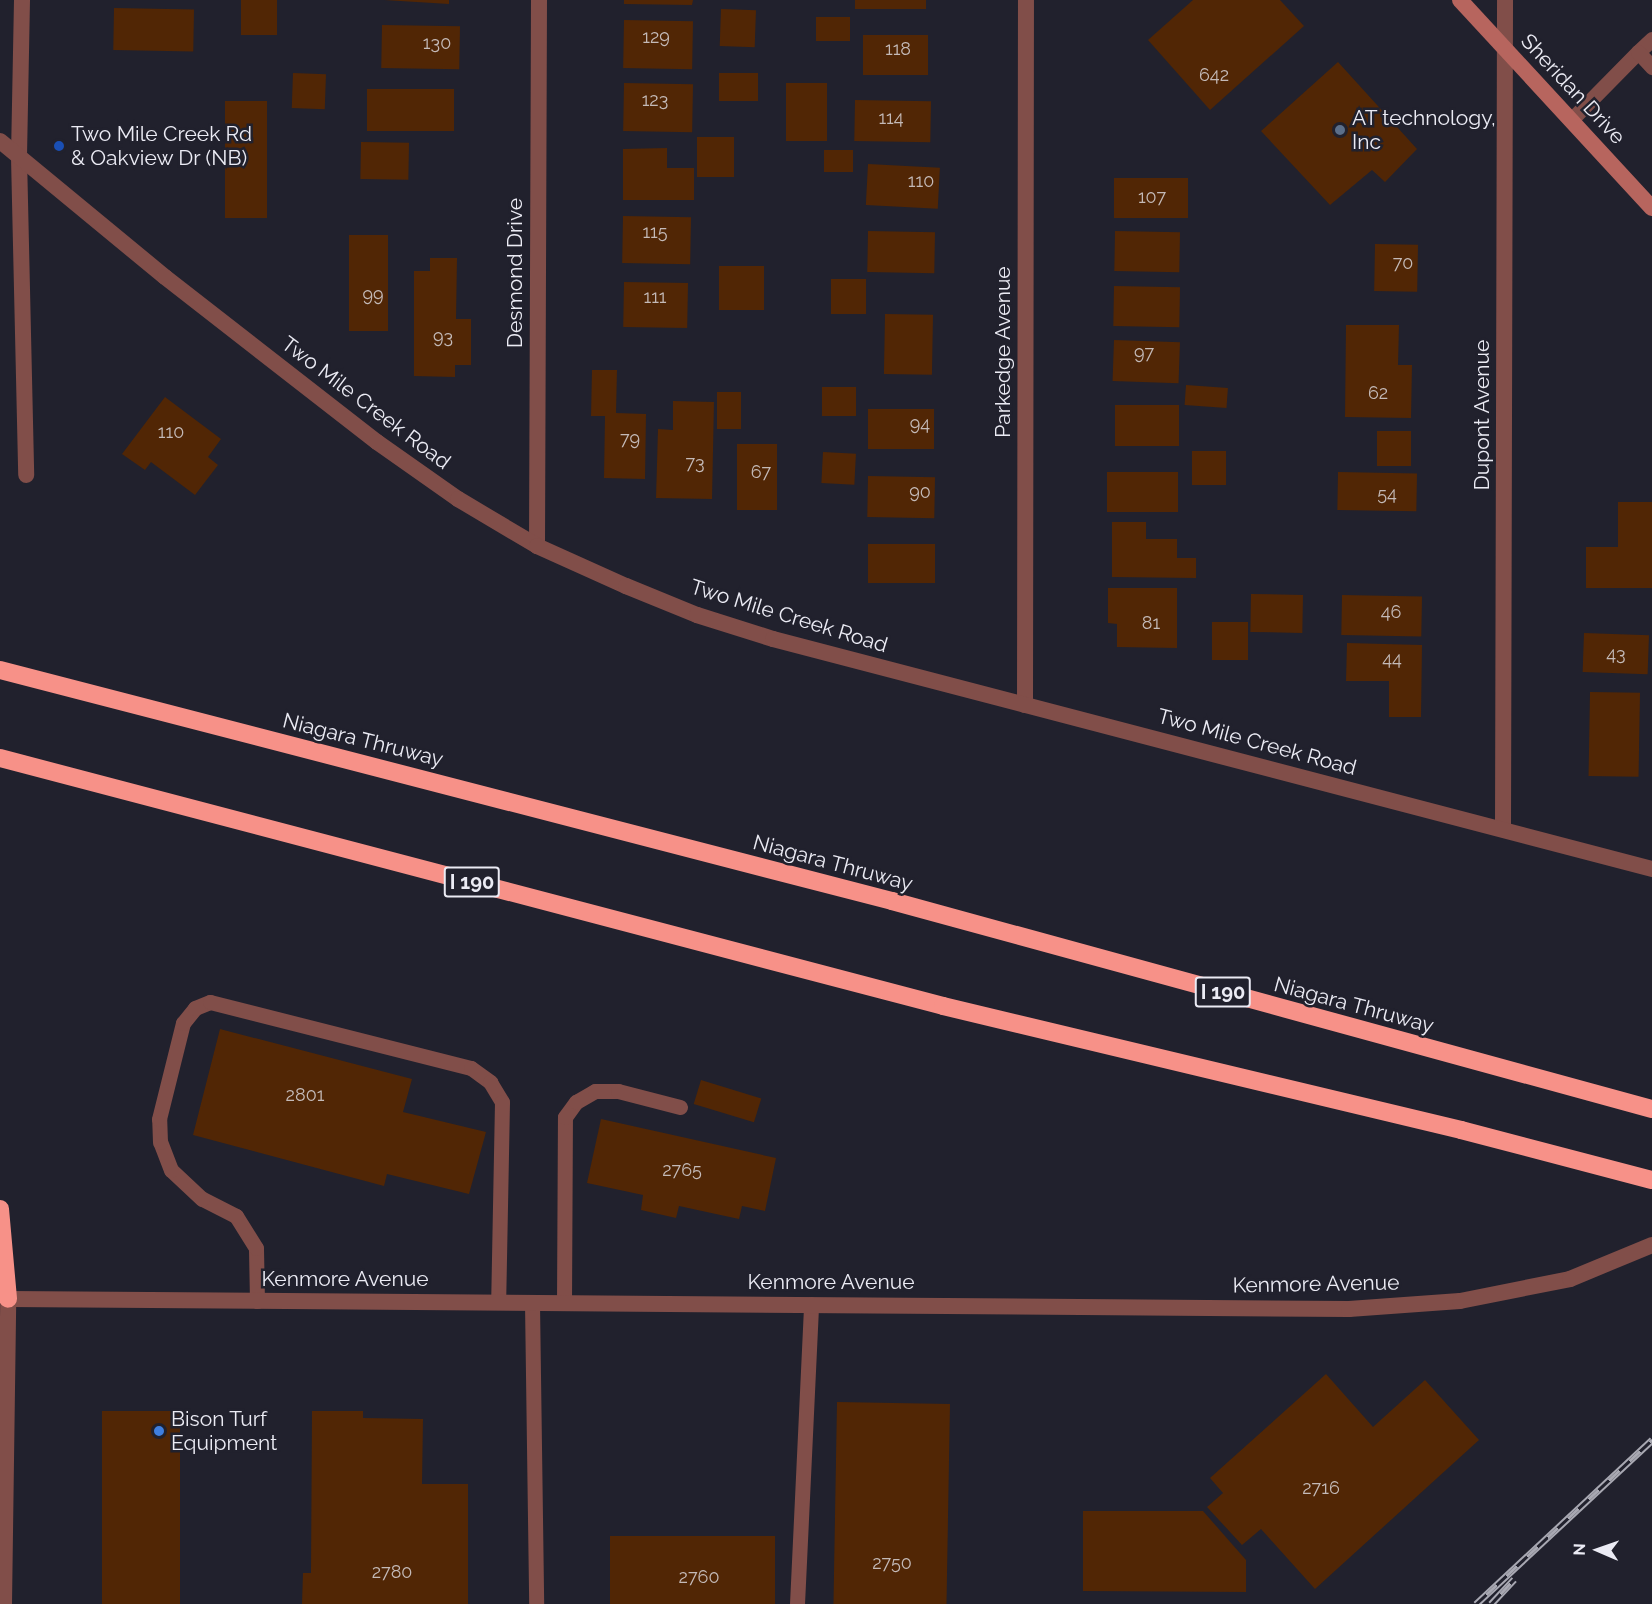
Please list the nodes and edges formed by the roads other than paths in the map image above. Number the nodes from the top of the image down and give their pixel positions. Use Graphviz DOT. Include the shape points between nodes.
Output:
graph roads {
  1 [pos="22,0"];
  2 [pos="538,0"];
  3 [pos="1026,0"];
  4 [pos="1460,0"];
  5 [pos="1506,0"];
  6 [pos="1652,39"];
  7 [pos="1505,49"];
  8 [pos="1638,52"];
  9 [pos="1652,68"];
  10 [pos="1571,120"];
  11 [pos="0,141"];
  12 [pos="20,157"];
  13 [pos="1652,208"];
  14 [pos="26,475"];
  15 [pos="537,546"];
  16 [pos="0,670"];
  17 [pos="1025,705"];
  18 [pos="0,758"];
  19 [pos="1503,829"];
  20 [pos="1652,869"];
  21 [pos="680,1107"];
  22 [pos="1652,1109"];
  23 [pos="1652,1180"];
  24 [pos="0,1209"];
  25 [pos="1652,1245"];
  26 [pos="4,1299"];
  27 [pos="257,1300"];
  28 [pos="498,1302"];
  29 [pos="564,1302"];
  30 [pos="532,1303"];
  31 [pos="811,1304"];
  32 [pos="4,1604"];
  33 [pos="536,1604"];
  34 [pos="797,1604"];
  1 -- 12 [label="street"];
  2 -- 15 [label="street, Desmond Drive"];
  3 -- 17 [label="street, Parkedge Avenue"];
  4 -- 7 [label="main road, Sheridan Drive"];
  5 -- 7 [label="street, Dupont Avenue"];
  6 -- 8 [label="lane"];
  7 -- 10 [label="main road, Sheridan Drive"];
  7 -- 19 [label="street, Dupont Avenue"];
  8 -- 9 [label="lane"];
  8 -- 10 [label="lane"];
  10 -- 13 [label="main road, Sheridan Drive"];
  11 -- 12 [label="street, Two Mile Creek Road"];
  12 -- 14 [label="street"];
  12 -- 15 [label="street, Two Mile Creek Road" via="165,277 377,442 458,499"];
  15 -- 17 [label="street, Two Mile Creek Road" via="698,615 773,639"];
  16 -- 22 [label="highway, Niagara Thruway / I 190" via="904,904"];
  17 -- 19 [label="street, Two Mile Creek Road"];
  18 -- 23 [label="highway, I 190" via="943,1006 1461,1130"];
  19 -- 20 [label="street, Two Mile Creek Road"];
  21 -- 29 [label="lane" via="618,1091 595,1091 576,1102 565,1117"];
  24 -- 26 [label="highway"];
  25 -- 31 [label="street, Kenmore Avenue" via="1570,1279 1460,1301 1349,1309"];
  26 -- 27 [label="street, Kenmore Avenue"];
  26 -- 32 [label="street"];
  27 -- 28 [label="street, Kenmore Avenue"];
  27 -- 28 [label="lane" via="256,1248 236,1216 202,1198 171,1170 160,1142 159,1119 183,1023 195,1008 210,1002 471,1068 490,1082 502,1102"];
  28 -- 30 [label="street, Kenmore Avenue"];
  29 -- 30 [label="street, Kenmore Avenue"];
  29 -- 31 [label="street, Kenmore Avenue"];
  30 -- 33 [label="lane"];
  31 -- 34 [label="lane"];
}
